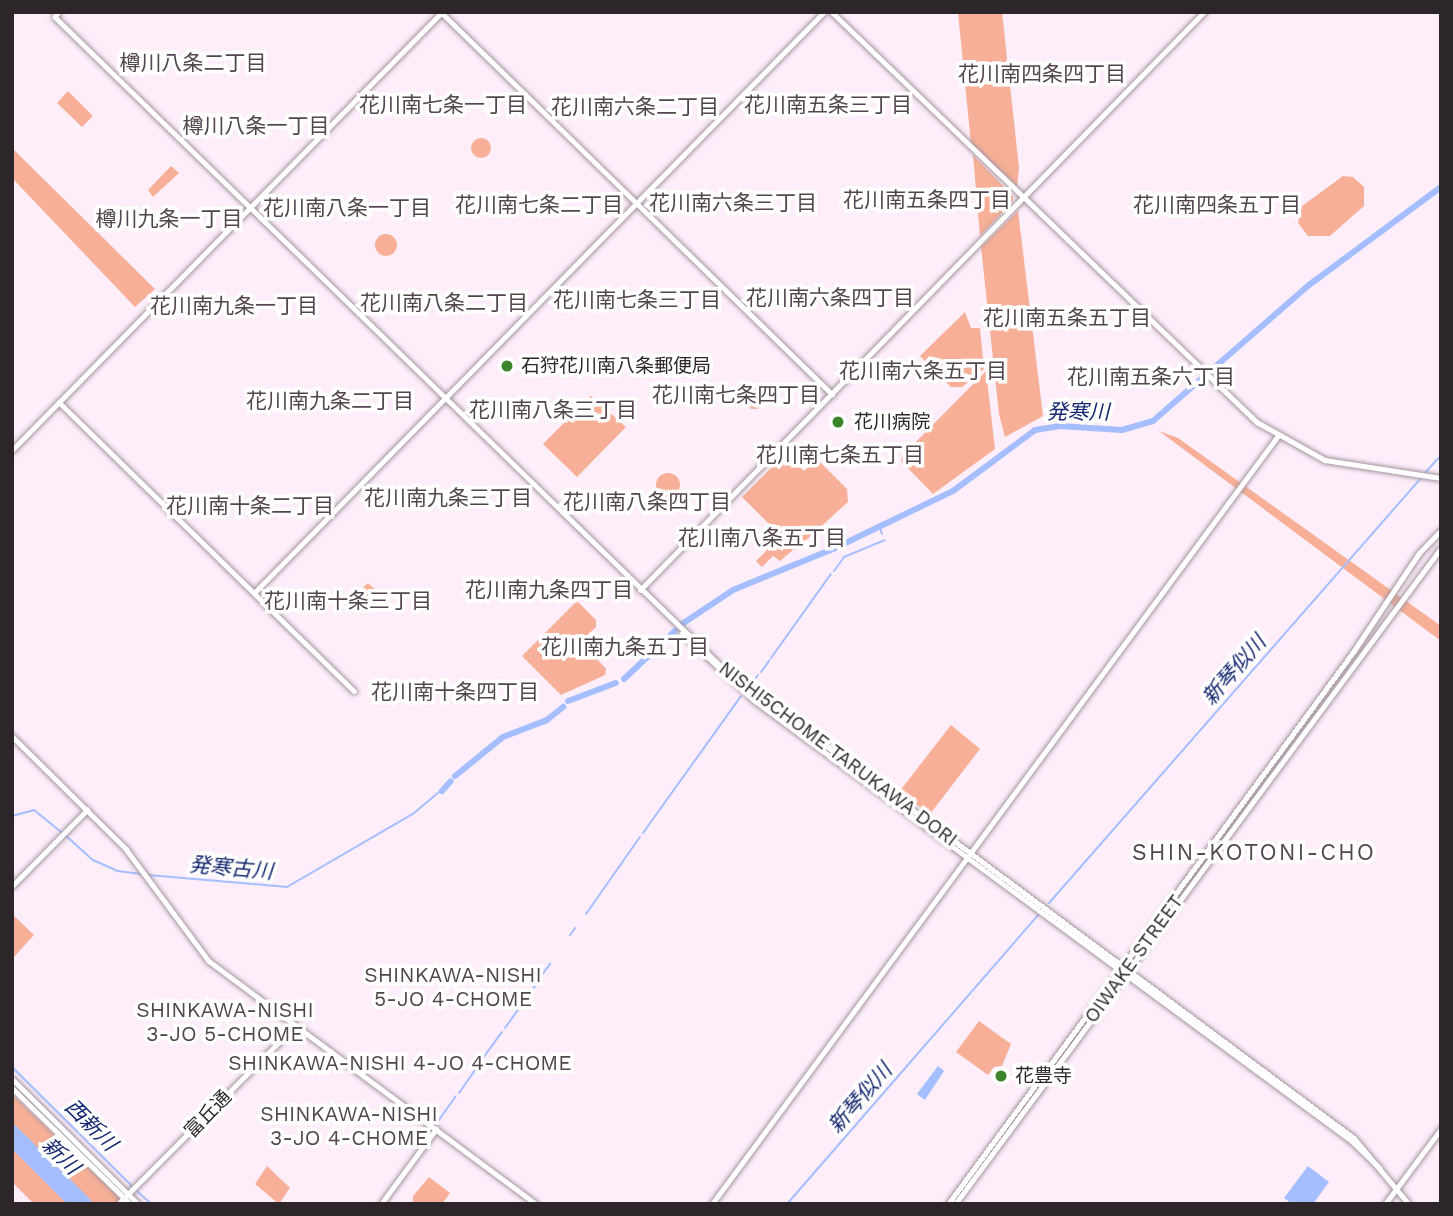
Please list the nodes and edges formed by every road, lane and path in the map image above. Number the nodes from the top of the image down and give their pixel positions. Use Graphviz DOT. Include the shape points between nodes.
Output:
graph roads {
  1 [pos="441,12"];
  2 [pos="824,12"];
  3 [pos="831,12"];
  4 [pos="1204,12"];
  5 [pos="57,14"];
  6 [pos="1024,198"];
  7 [pos="637,204"];
  8 [pos="250,207"];
  9 [pos="832,394"];
  10 [pos="446,399"];
  11 [pos="59,402"];
  12 [pos="1277,437"];
  13 [pos="12,450"];
  14 [pos="1441,478"];
  15 [pos="1441,530"];
  16 [pos="1441,548"];
  17 [pos="640,590"];
  18 [pos="254,593"];
  19 [pos="354,691"];
  20 [pos="12,737"];
  21 [pos="88,810"];
  22 [pos="970,856"];
  23 [pos="12,886"];
  24 [pos="1123,970"];
  25 [pos="296,1026"];
  26 [pos="12,1079"];
  27 [pos="12,1088"];
  28 [pos="436,1129"];
  29 [pos="1441,1129"];
  30 [pos="1396,1187"];
  31 [pos="130,1192"];
  32 [pos="118,1204"];
  33 [pos="130,1204"];
  34 [pos="138,1204"];
  35 [pos="382,1204"];
  36 [pos="536,1204"];
  37 [pos="712,1204"];
  38 [pos="948,1204"];
  39 [pos="955,1204"];
  40 [pos="1385,1204"];
  41 [pos="1409,1204"];
  1 -- 7 [label="street"];
  1 -- 8 [label="main road"];
  2 -- 7 [label="street"];
  3 -- 6 [label="street"];
  4 -- 6 [label="street"];
  5 -- 8 [label="street, NISHI5CHOME TARUKAWA DORI"];
  6 -- 9 [label="street"];
  6 -- 12 [label="street" via="1220,388"];
  7 -- 9 [label="street"];
  7 -- 10 [label="street"];
  8 -- 10 [label="street, NISHI5CHOME TARUKAWA DORI"];
  8 -- 11 [label="main road"];
  9 -- 17 [label="street"];
  10 -- 17 [label="street, NISHI5CHOME TARUKAWA DORI"];
  10 -- 18 [label="street"];
  11 -- 13 [label="main road"];
  11 -- 18 [label="street"];
  12 -- 14 [label="street" via="1337,464"];
  12 -- 22 [label="street"];
  15 -- 24 [label="main road" via="1377,611 1353,652"];
  16 -- 24 [label="main road, OIWAKE STREET"];
  17 -- 22 [label="street, NISHI5CHOME TARUKAWA DORI" via="754,700"];
  18 -- 19 [label="street"];
  20 -- 21 [label="street"];
  21 -- 23 [label="street"];
  21 -- 25 [label="street" via="145,871 195,947"];
  22 -- 24 [label="street, NISHI5CHOME TARUKAWA DORI"];
  22 -- 37 [label="street"];
  24 -- 30 [label="street, NISHI5CHOME TARUKAWA DORI" via="1354,1138"];
  24 -- 38 [label="main road"];
  24 -- 39 [label="main road, OIWAKE STREET"];
  25 -- 28 [label="street"];
  25 -- 31 [label="street, 富丘通"];
  26 -- 31 [label="main road"];
  27 -- 31 [label="main road"];
  28 -- 35 [label="street"];
  28 -- 36 [label="street"];
  29 -- 30 [label="street"];
  30 -- 40 [label="street"];
  30 -- 41 [label="street, NISHI5CHOME TARUKAWA DORI"];
  31 -- 32 [label="street"];
  31 -- 33 [label="main road"];
  31 -- 34 [label="main road"];
}
